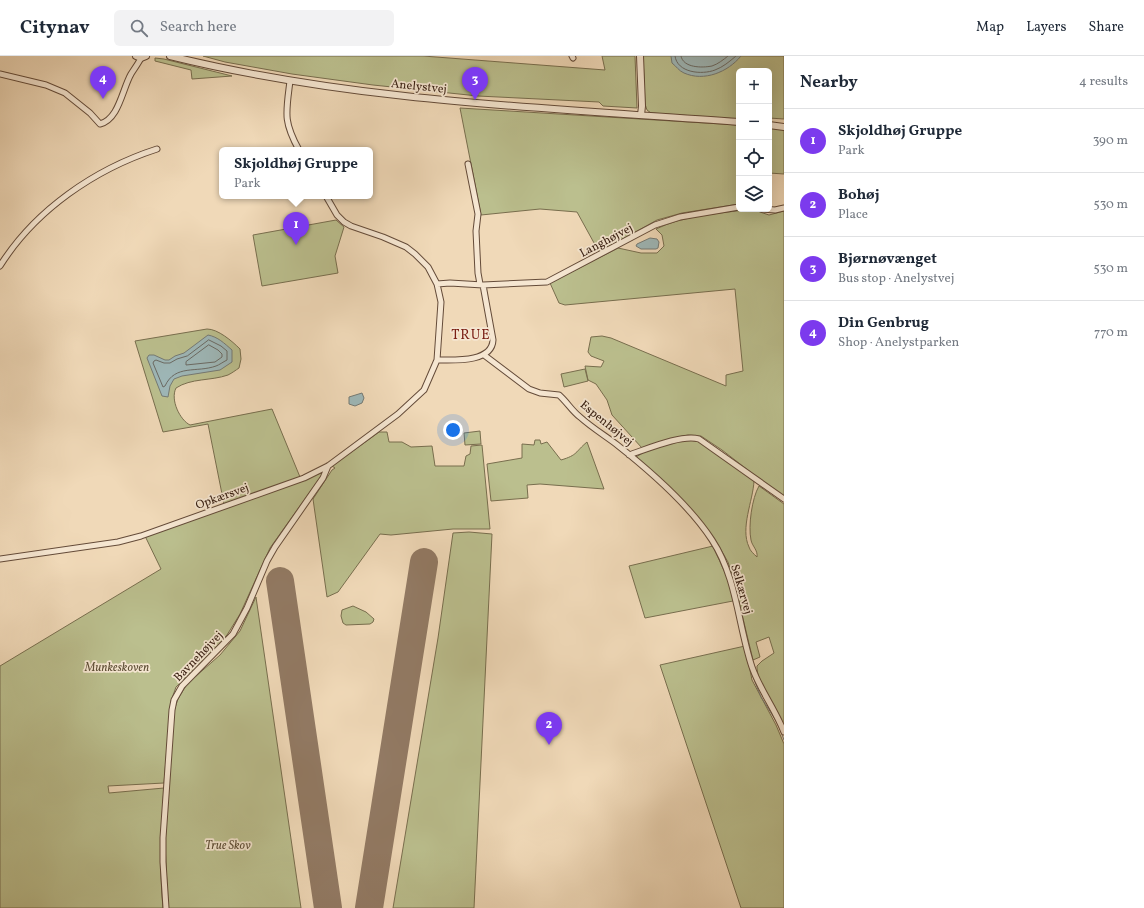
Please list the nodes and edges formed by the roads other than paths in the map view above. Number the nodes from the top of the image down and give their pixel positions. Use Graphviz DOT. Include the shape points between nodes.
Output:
graph roads {
  1 [pos="142,56"];
  2 [pos="170,56"];
  3 [pos="640,56"];
  4 [pos="0,74"];
  5 [pos="290,81"];
  6 [pos="641,115"];
  7 [pos="736,122"];
  8 [pos="772,125"];
  9 [pos="784,127"];
  10 [pos="298,147"];
  11 [pos="157,149"];
  12 [pos="468,164"];
  13 [pos="328,199"];
  14 [pos="736,208"];
  15 [pos="784,208"];
  16 [pos="772,210"];
  17 [pos="0,266"];
  18 [pos="437,284"];
  19 [pos="482,285"];
  20 [pos="484,355"];
  21 [pos="437,360"];
  22 [pos="629,455"];
  23 [pos="328,466"];
  24 [pos="784,499"];
  25 [pos="0,559"];
  26 [pos="784,732"];
  27 [pos="166,908"];
  1 -- 4 [label="street" via="131,73 114,113 100,124 65,94 46,85"];
  2 -- 5 [label="street, Anelystvej"];
  3 -- 6 [label="street"];
  5 -- 6 [label="street, Anelystvej" via="465,103"];
  5 -- 10 [label="street" via="286,109 291,136"];
  6 -- 7 [label="street, Anelystvej"];
  8 -- 9 [label="street"];
  11 -- 17 [label="street" via="118,164 82,184 35,223"];
  12 -- 19 [label="street" via="478,214 478,273"];
  13 -- 18 [label="street" via="344,222 406,247 416,254 428,267"];
  14 -- 19 [label="street, Langhøjvej" via="680,217 655,225 547,282"];
  15 -- 16 [label="street"];
  18 -- 19 [label="street, Langhøjvej"];
  18 -- 21 [label="street" via="441,302"];
  19 -- 20 [label="street" via="493,340 493,346"];
  20 -- 21 [label="street" via="475,358"];
  20 -- 22 [label="street, Espenhøjvej" via="529,389 559,395 579,416"];
  21 -- 23 [label="street, Opkærsvej" via="424,390 389,422"];
  22 -- 24 [label="street, Espenhøjvej" via="680,439 699,438"];
  22 -- 26 [label="street, Selkærvej" via="684,505 713,541 732,583 757,680"];
  23 -- 25 [label="street, Opkærsvej" via="304,478 141,536 118,542"];
  23 -- 27 [label="street, Bavnehøjvej" via="323,478 267,561 232,634 182,686 174,700 162,862"];
}
